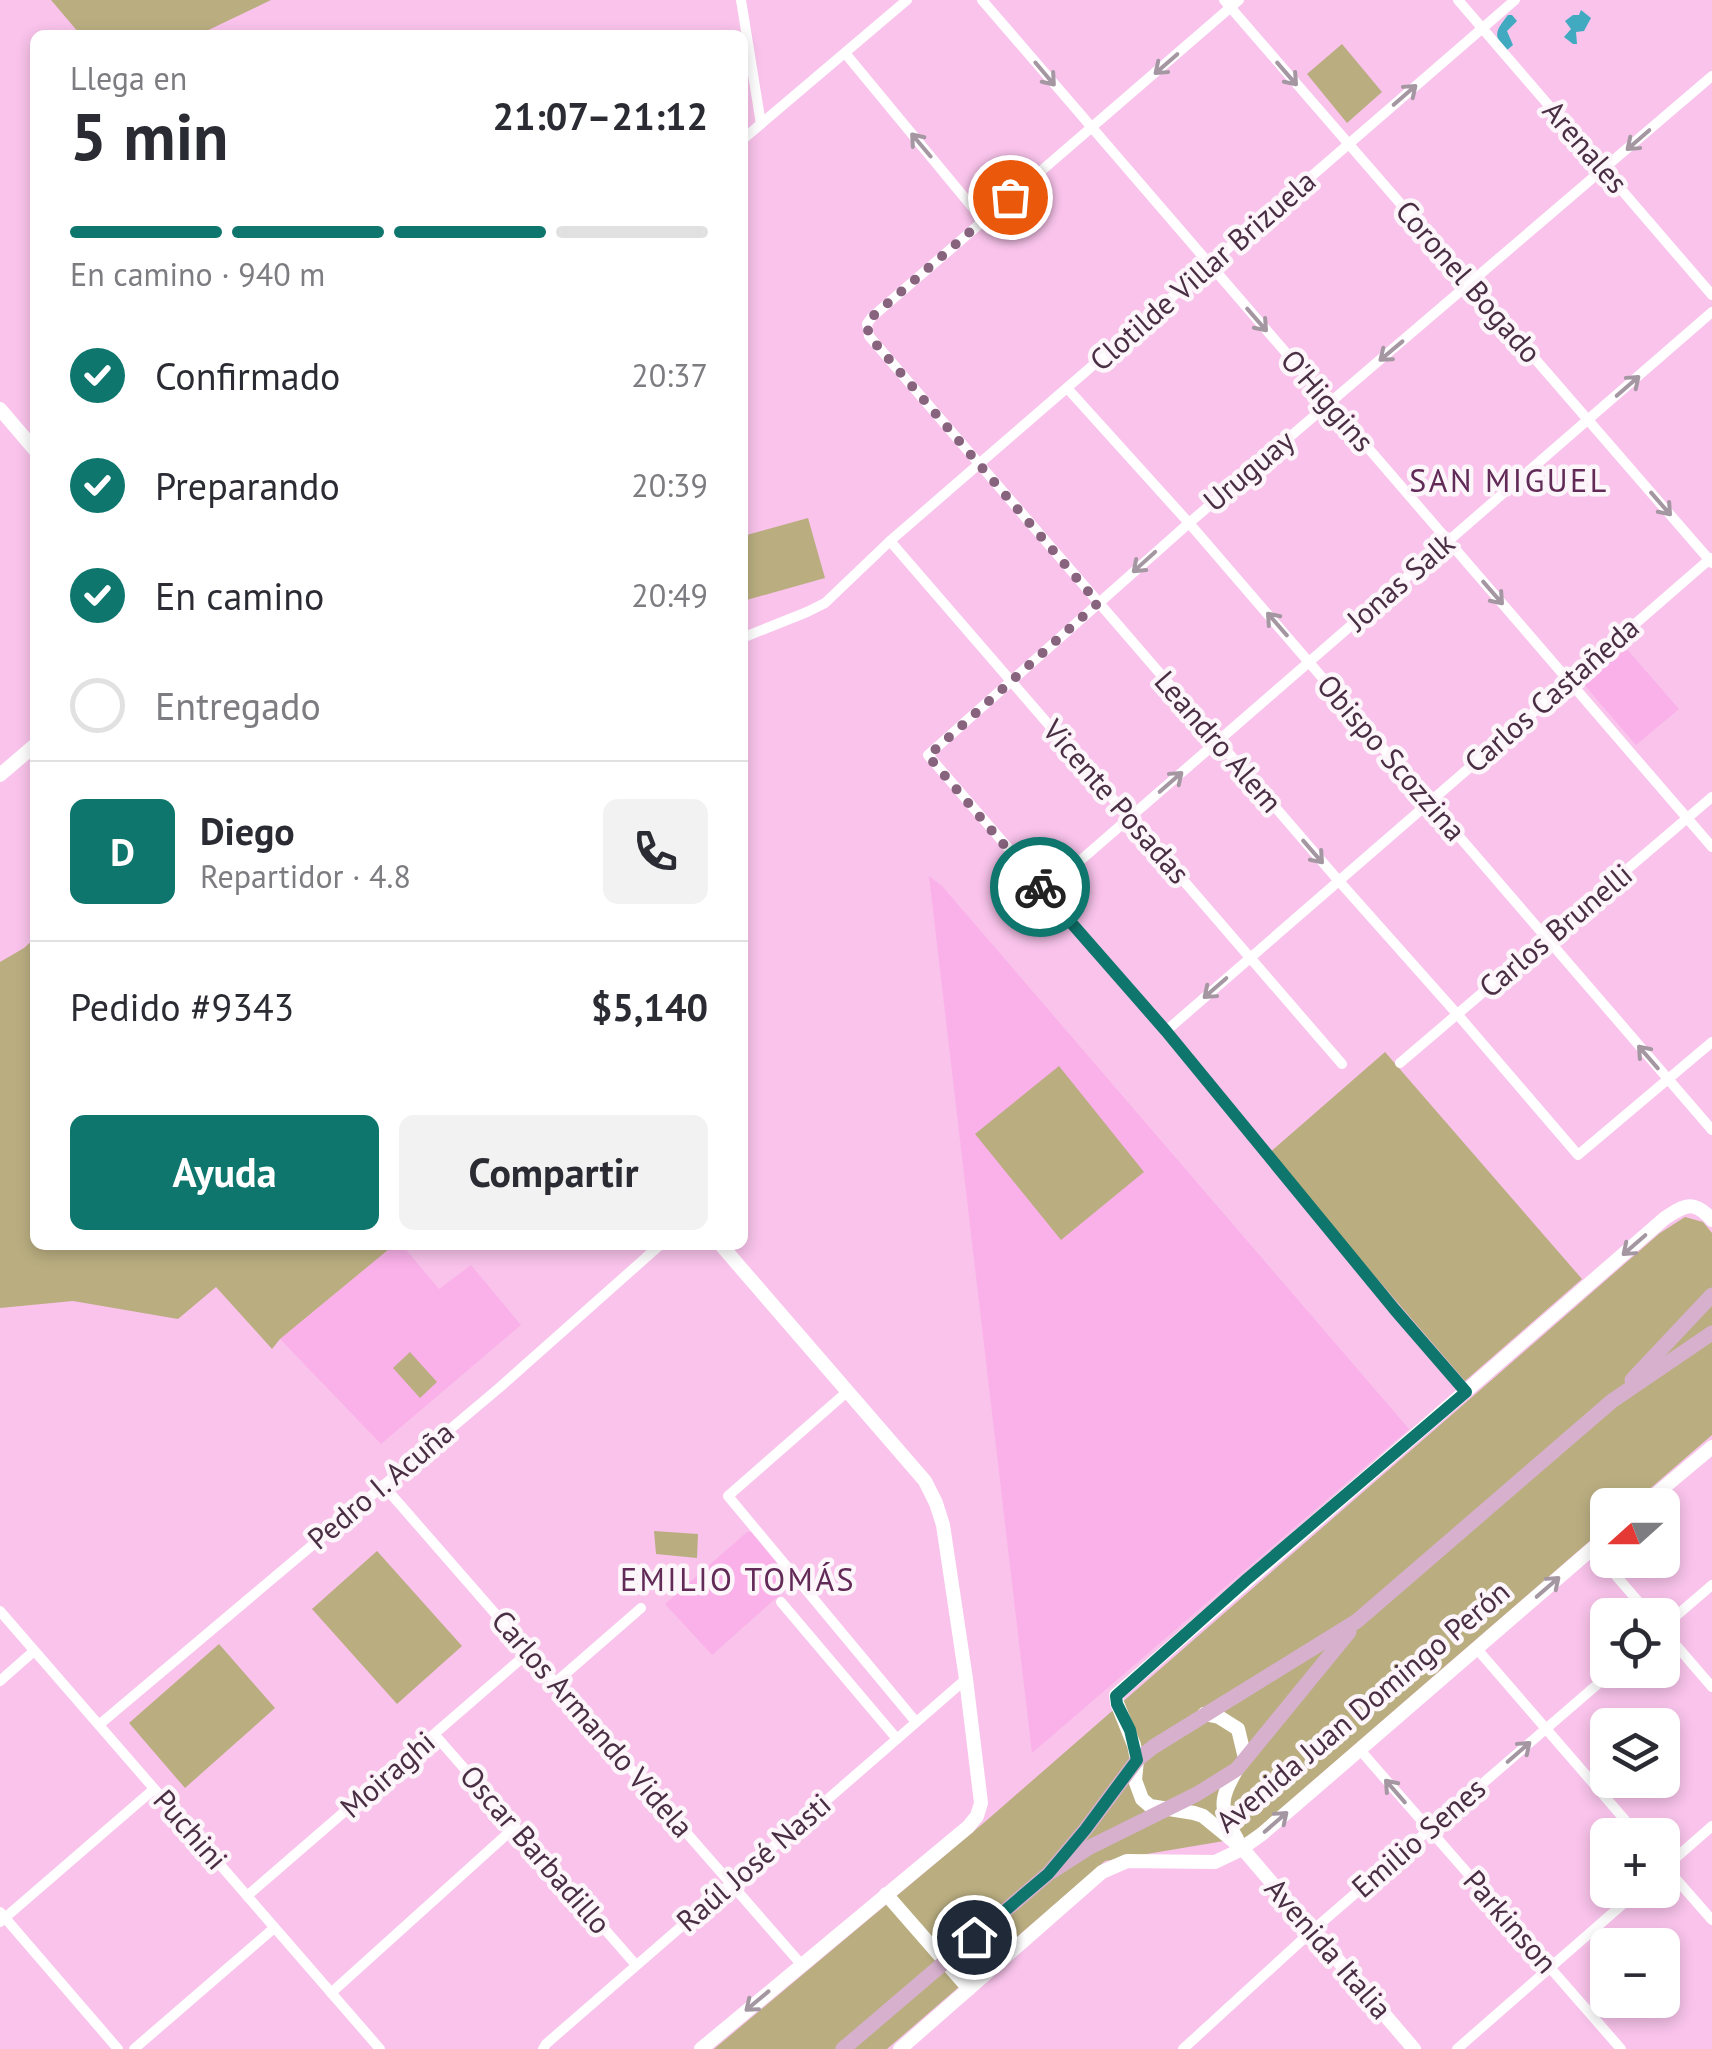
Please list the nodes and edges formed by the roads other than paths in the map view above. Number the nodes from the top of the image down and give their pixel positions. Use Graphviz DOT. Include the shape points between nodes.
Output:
graph roads {
  1 [pos="741,0"];
  2 [pos="907,0"];
  3 [pos="982,0"];
  4 [pos="1458,0"];
  5 [pos="1515,0"];
  6 [pos="1231,3"];
  7 [pos="1482,28"];
  8 [pos="746,30"];
  9 [pos="748,43"];
  10 [pos="845,53"];
  11 [pos="1712,76"];
  12 [pos="761,124"];
  13 [pos="1091,128"];
  14 [pos="748,135"];
  15 [pos="1348,144"];
  16 [pos="1604,169"];
  17 [pos="983,220"];
  18 [pos="1210,265"];
  19 [pos="1470,284"];
  20 [pos="1712,295"];
  21 [pos="1712,312"];
  22 [pos="1068,388"];
  23 [pos="1329,403"];
  24 [pos="0,409"];
  25 [pos="1588,421"];
  26 [pos="30,444"];
  27 [pos="979,464"];
  28 [pos="1189,522"];
  29 [pos="890,541"];
  30 [pos="1448,542"];
  31 [pos="1711,560"];
  32 [pos="1098,603"];
  33 [pos="748,636"];
  34 [pos="1309,662"];
  35 [pos="1011,681"];
  36 [pos="1569,681"];
  37 [pos="1218,741"];
  38 [pos="30,749"];
  39 [pos="0,775"];
  40 [pos="1712,798"];
  41 [pos="1429,801"];
  42 [pos="1130,819"];
  43 [pos="1688,819"];
  44 [pos="1712,847"];
  45 [pos="1338,880"];
  46 [pos="1044,892"];
  47 [pos="1547,940"];
  48 [pos="1250,957"];
  49 [pos="1458,1014"];
  50 [pos="1166,1031"];
  51 [pos="1712,1042"];
  52 [pos="1400,1063"];
  53 [pos="1342,1064"];
  54 [pos="1668,1080"];
  55 [pos="1712,1130"];
  56 [pos="1712,1220"];
  57 [pos="654,1250"];
  58 [pos="725,1250"];
  59 [pos="1712,1294"];
  60 [pos="1712,1333"];
  61 [pos="848,1392"];
  62 [pos="1466,1392"];
  63 [pos="1612,1401"];
  64 [pos="1712,1447"];
  65 [pos="383,1485"];
  66 [pos="1663,1488"];
  67 [pos="1590,1550"];
  68 [pos="1618,1578"];
  69 [pos="1712,1585"];
  70 [pos="1635,1598"];
  71 [pos="782,1602"];
  72 [pos="641,1608"];
  73 [pos="0,1612"];
  74 [pos="1680,1613"];
  75 [pos="1358,1621"];
  76 [pos="1478,1649"];
  77 [pos="1680,1649"];
  78 [pos="34,1650"];
  79 [pos="528,1652"];
  80 [pos="966,1679"];
  81 [pos="0,1681"];
  82 [pos="556,1682"];
  83 [pos="1712,1686"];
  84 [pos="1593,1688"];
  85 [pos="1204,1714"];
  86 [pos="916,1722"];
  87 [pos="100,1724"];
  88 [pos="1546,1728"];
  89 [pos="435,1735"];
  90 [pos="896,1739"];
  91 [pos="1360,1750"];
  92 [pos="1137,1760"];
  93 [pos="1241,1764"];
  94 [pos="154,1788"];
  95 [pos="1164,1810"];
  96 [pos="1623,1818"];
  97 [pos="1712,1826"];
  98 [pos="515,1827"];
  99 [pos="1429,1830"];
  100 [pos="1242,1848"];
  101 [pos="1680,1853"];
  102 [pos="1048,1874"];
  103 [pos="730,1883"];
  104 [pos="1680,1884"];
  105 [pos="886,1894"];
  106 [pos="246,1896"];
  107 [pos="1618,1908"];
  108 [pos="2,1917"];
  109 [pos="1712,1920"];
  110 [pos="274,1928"];
  111 [pos="1313,1930"];
  112 [pos="945,1962"];
  113 [pos="801,1964"];
  114 [pos="636,1965"];
  115 [pos="1550,1968"];
  116 [pos="969,1989"];
  117 [pos="331,1992"];
  118 [pos="910,2046"];
  119 [pos="542,2048"];
  120 [pos="118,2049"];
  121 [pos="134,2049"];
  122 [pos="380,2049"];
  123 [pos="701,2049"];
  124 [pos="843,2049"];
  125 [pos="1183,2049"];
  126 [pos="1414,2049"];
  127 [pos="1457,2049"];
  128 [pos="1620,2049"];
  1 -- 8 [label="street"];
  2 -- 10 [label="street"];
  3 -- 13 [label="street, O'Higgins, one-way"];
  4 -- 7 [label="street, Arenales"];
  5 -- 7 [label="street, Clotilde Villar Brizuela"];
  6 -- 13 [label="street, one-way"];
  6 -- 15 [label="street, Coronel Bogado, one-way"];
  15 -- 7 [label="street, Clotilde Villar Brizuela, one-way"];
  7 -- 16 [label="street, Arenales"];
  9 -- 12 [label="street"];
  10 -- 12 [label="street"];
  17 -- 10 [label="street, one-way"];
  11 -- 16 [label="street, Uruguay, one-way"];
  12 -- 14 [label="street"];
  13 -- 17 [label="street"];
  13 -- 18 [label="street, O'Higgins"];
  15 -- 18 [label="street, Clotilde Villar Brizuela"];
  15 -- 19 [label="street, Coronel Bogado"];
  16 -- 19 [label="street, Uruguay"];
  16 -- 20 [label="street, Arenales"];
  17 -- 27 [label="street, Leandro Alem" via="867,324 869,336"];
  18 -- 22 [label="street, Clotilde Villar Brizuela"];
  18 -- 23 [label="street, O'Higgins, one-way"];
  19 -- 23 [label="street, Uruguay, one-way"];
  19 -- 25 [label="street, Coronel Bogado"];
  25 -- 21 [label="street, Jonas Salk, one-way"];
  22 -- 27 [label="street, Clotilde Villar Brizuela"];
  22 -- 28 [label="street, Obispo Scozzina"];
  23 -- 28 [label="street, Uruguay"];
  23 -- 30 [label="street, O'Higgins"];
  24 -- 26 [label="main road"];
  25 -- 30 [label="street, Jonas Salk"];
  25 -- 31 [label="street, Coronel Bogado, one-way"];
  27 -- 29 [label="street, Clotilde Villar Brizuela"];
  27 -- 32 [label="street, Leandro Alem"];
  28 -- 32 [label="street, Uruguay, one-way"];
  34 -- 28 [label="street, Obispo Scozzina, one-way"];
  29 -- 33 [label="street, Clotilde Villar Brizuela" via="825,602"];
  29 -- 35 [label="street, Vicente Posadas"];
  30 -- 34 [label="street, Jonas Salk"];
  30 -- 36 [label="street, O'Higgins, one-way"];
  31 -- 36 [label="street, Carlos Castañeda"];
  32 -- 35 [label="street, Uruguay"];
  32 -- 37 [label="street, Leandro Alem"];
  34 -- 37 [label="street, Jonas Salk"];
  34 -- 41 [label="street, Obispo Scozzina"];
  35 -- 42 [label="street, Vicente Posadas"];
  35 -- 46 [label="street, Uruguay" via="928,756"];
  36 -- 41 [label="street, Carlos Castañeda"];
  36 -- 43 [label="street, O'Higgins"];
  42 -- 37 [label="street, Jonas Salk, one-way"];
  37 -- 45 [label="street, Leandro Alem, one-way"];
  38 -- 39 [label="main road"];
  40 -- 43 [label="street, Carlos Brunelli"];
  41 -- 45 [label="street, Carlos Castañeda"];
  41 -- 47 [label="street, Obispo Scozzina"];
  42 -- 46 [label="street, Jonas Salk"];
  42 -- 48 [label="street, Vicente Posadas"];
  43 -- 44 [label="street, O'Higgins"];
  43 -- 47 [label="street, Carlos Brunelli"];
  45 -- 48 [label="street, Carlos Castañeda"];
  45 -- 49 [label="street, Leandro Alem"];
  46 -- 50 [label="street"];
  47 -- 49 [label="street, Carlos Brunelli"];
  54 -- 47 [label="street, Obispo Scozzina, one-way"];
  48 -- 50 [label="street, Carlos Castañeda, one-way"];
  48 -- 53 [label="street, Vicente Posadas"];
  49 -- 52 [label="street, Carlos Brunelli"];
  49 -- 54 [label="street, Leandro Alem" via="1578,1155"];
  50 -- 62 [label="street"];
  51 -- 54 [label="street"];
  54 -- 55 [label="street, Obispo Scozzina"];
  56 -- 62 [label="main road, one-way" via="1684,1205 1665,1218"];
  57 -- 65 [label="street, Pedro I. Acuña"];
  58 -- 61 [label="main road"];
  59 -- 63 [label="main road, Avenida Juan Domingo Perón"];
  60 -- 63 [label="main road, Avenida Juan Domingo Perón"];
  61 -- 80 [label="main road" via="925,1480 936,1503"];
  61 -- 86 [label="street" via="728,1496"];
  62 -- 92 [label="main road" via="1116,1696"];
  63 -- 75 [label="main road, Avenida Juan Domingo Perón"];
  64 -- 66 [label="main road"];
  65 -- 79 [label="street, Carlos Armando Videla"];
  65 -- 87 [label="street, Pedro I. Acuña"];
  76 -- 67 [label="main road, Avenida Juan Domingo Perón, one-way"];
  68 -- 70 [label="street"];
  69 -- 74 [label="street"];
  71 -- 90 [label="street"];
  72 -- 82 [label="street"];
  73 -- 78 [label="street, Puchini"];
  75 -- 85 [label="main road, Avenida Juan Domingo Perón"];
  75 -- 93 [label="main road, Avenida Juan Domingo Perón"];
  76 -- 88 [label="street"];
  76 -- 91 [label="main road, Avenida Juan Domingo Perón"];
  77 -- 83 [label="street"];
  78 -- 81 [label="street"];
  78 -- 87 [label="street, Puchini"];
  79 -- 82 [label="street, Carlos Armando Videla"];
  79 -- 89 [label="street, Moiraghi"];
  80 -- 86 [label="street, Raúl José Nasti"];
  80 -- 105 [label="main road" via="978,1816"];
  82 -- 103 [label="street, Carlos Armando Videla"];
  84 -- 88 [label="street, Emilio Senes"];
  85 -- 92 [label="main road, Avenida Juan Domingo Perón"];
  85 -- 93 [label="main road" via="1238,1730"];
  86 -- 90 [label="street, Raúl José Nasti"];
  87 -- 94 [label="street, Puchini"];
  88 -- 96 [label="street"];
  99 -- 88 [label="street, Emilio Senes, one-way"];
  89 -- 98 [label="street, Oscar Barbadillo"];
  89 -- 106 [label="street, Moiraghi"];
  90 -- 103 [label="street, Raúl José Nasti"];
  99 -- 91 [label="street, Parkinson, one-way"];
  100 -- 91 [label="main road, Avenida Juan Domingo Perón, one-way"];
  92 -- 95 [label="main road" via="1142,1800"];
  92 -- 102 [label="main road, Avenida Juan Domingo Perón"];
  93 -- 95 [label="main road, Avenida Juan Domingo Perón"];
  93 -- 100 [label="main road, Avenida Italia" via="1222,1804"];
  94 -- 106 [label="street, Puchini"];
  94 -- 108 [label="street"];
  95 -- 100 [label="main road, Avenida Italia" via="1194,1812"];
  95 -- 102 [label="main road, Avenida Juan Domingo Perón"];
  97 -- 101 [label="street"];
  98 -- 114 [label="street, Oscar Barbadillo"];
  98 -- 117 [label="street"];
  99 -- 111 [label="street, Emilio Senes"];
  99 -- 115 [label="street, Parkinson"];
  100 -- 111 [label="main road, Avenida Italia"];
  100 -- 116 [label="main road, Avenida Juan Domingo Perón" via="1214,1862 1112,1866"];
  102 -- 112 [label="main road, Avenida Juan Domingo Perón"];
  103 -- 113 [label="street, Carlos Armando Videla"];
  103 -- 114 [label="street, Raúl José Nasti"];
  104 -- 109 [label="street"];
  105 -- 112 [label="main road"];
  105 -- 113 [label="main road"];
  106 -- 110 [label="street, Puchini"];
  107 -- 115 [label="street"];
  108 -- 120 [label="street"];
  110 -- 117 [label="street, Puchini"];
  110 -- 121 [label="street"];
  111 -- 125 [label="street, Emilio Senes"];
  111 -- 126 [label="main road, Avenida Italia"];
  112 -- 116 [label="main road"];
  112 -- 124 [label="main road, Avenida Juan Domingo Perón"];
  113 -- 123 [label="main road, one-way"];
  114 -- 119 [label="street, Raúl José Nasti"];
  115 -- 127 [label="street"];
  115 -- 128 [label="street, Parkinson"];
  116 -- 118 [label="main road, Avenida Juan Domingo Perón"];
  117 -- 122 [label="street, Puchini"];
}
